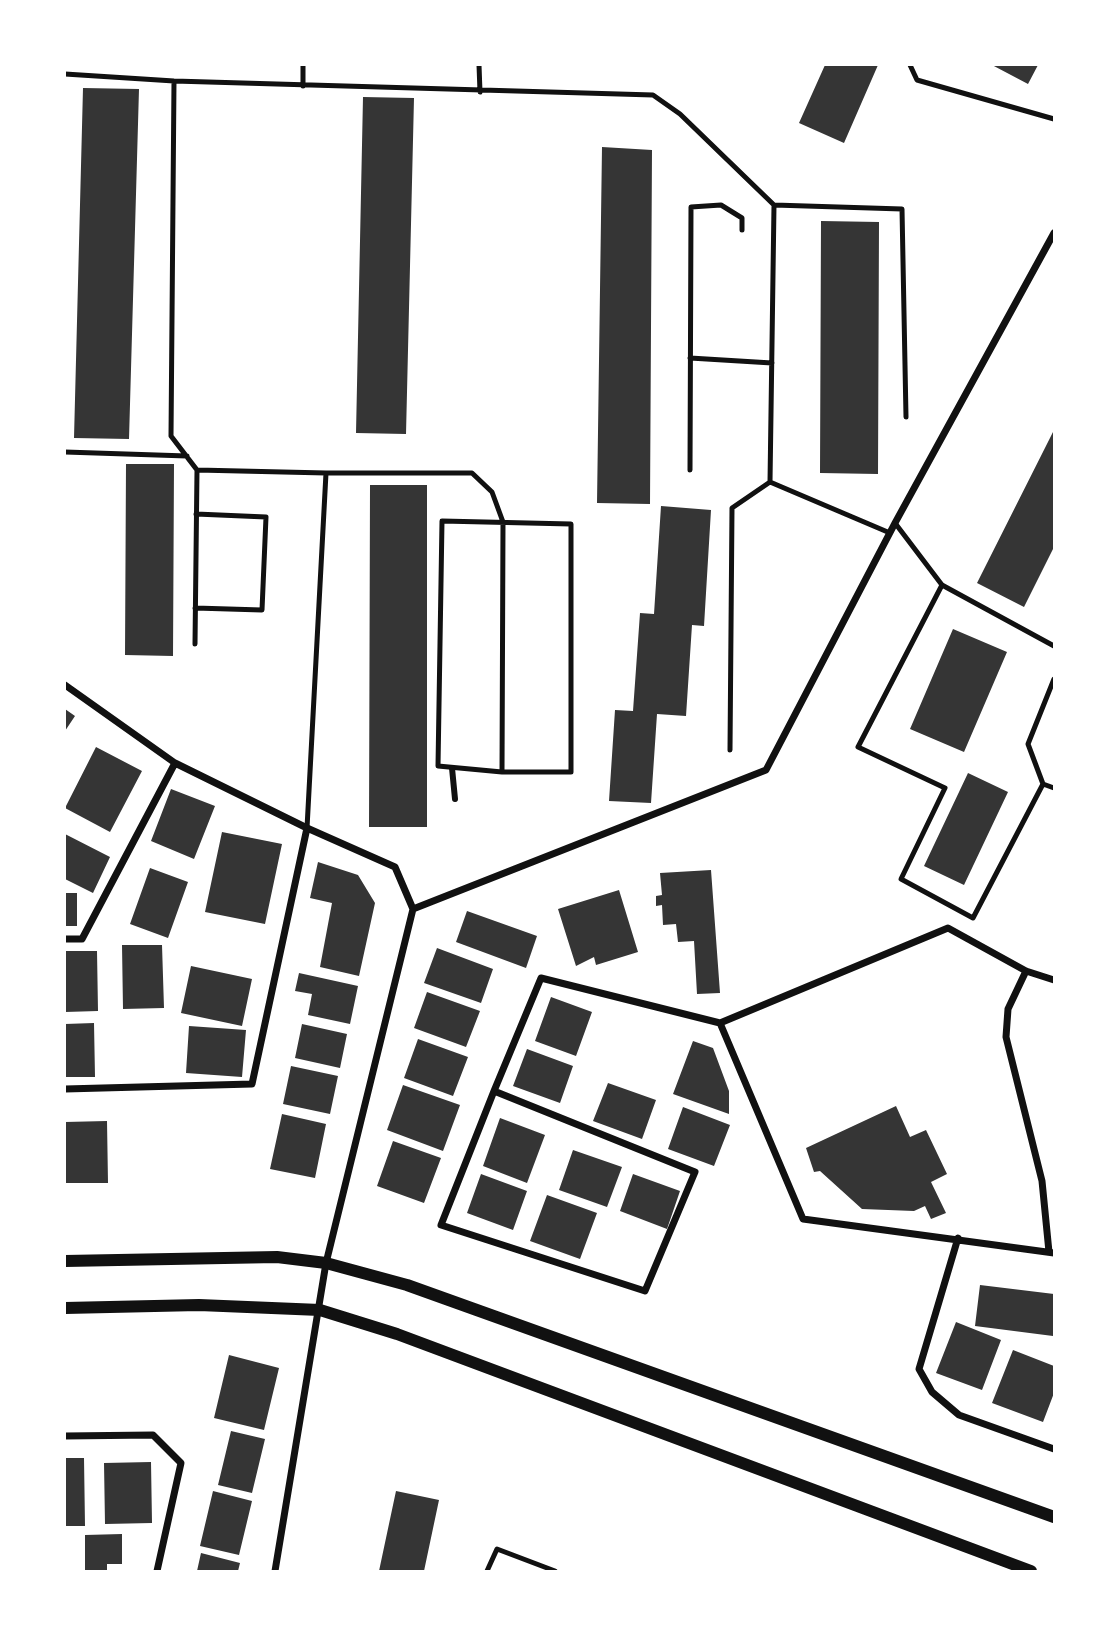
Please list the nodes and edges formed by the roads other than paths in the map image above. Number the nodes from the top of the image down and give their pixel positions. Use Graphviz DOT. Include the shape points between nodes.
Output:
graph roads {
  1 [pos="303,65"];
  2 [pos="480,65"];
  3 [pos="911,65"];
  4 [pos="65,74"];
  5 [pos="174,81"];
  6 [pos="303,86"];
  7 [pos="480,92"];
  8 [pos="1054,119"];
  9 [pos="774,205"];
  10 [pos="742,230"];
  11 [pos="1054,233"];
  12 [pos="690,358"];
  13 [pos="772,363"];
  14 [pos="906,417"];
  15 [pos="65,452"];
  16 [pos="187,456"];
  17 [pos="197,470"];
  18 [pos="690,470"];
  19 [pos="326,473"];
  20 [pos="770,482"];
  21 [pos="196,514"];
  22 [pos="503,522"];
  23 [pos="895,523"];
  24 [pos="890,533"];
  25 [pos="942,585"];
  26 [pos="195,608"];
  27 [pos="194,644"];
  28 [pos="1054,646"];
  29 [pos="1054,679"];
  30 [pos="65,685"];
  31 [pos="730,750"];
  32 [pos="175,763"];
  33 [pos="452,768"];
  34 [pos="502,772"];
  35 [pos="1043,784"];
  36 [pos="1054,788"];
  37 [pos="455,799"];
  38 [pos="307,828"];
  39 [pos="413,909"];
  40 [pos="65,939"];
  41 [pos="1026,971"];
  42 [pos="1054,980"];
  43 [pos="720,1023"];
  44 [pos="65,1089"];
  45 [pos="494,1091"];
  46 [pos="958,1238"];
  47 [pos="1051,1252"];
  48 [pos="65,1261"];
  49 [pos="326,1263"];
  50 [pos="65,1308"];
  51 [pos="320,1310"];
  52 [pos="65,1436"];
  53 [pos="1054,1449"];
  54 [pos="1054,1517"];
  55 [pos="157,1571"];
  56 [pos="275,1571"];
  57 [pos="487,1571"];
  58 [pos="554,1571"];
  59 [pos="1031,1571"];
  1 -- 6 [label="lane"];
  2 -- 7 [label="lane"];
  3 -- 8 [label="lane" via="917,80"];
  4 -- 5 [label="lane"];
  5 -- 6 [label="lane"];
  5 -- 16 [label="lane" via="171,436"];
  6 -- 7 [label="lane"];
  7 -- 9 [label="lane" via="653,94 680,114"];
  9 -- 13 [label="lane"];
  9 -- 14 [label="lane" via="902,209"];
  10 -- 12 [label="lane" via="742,218 721,205 691,207"];
  11 -- 23 [label="street"];
  12 -- 13 [label="lane"];
  12 -- 18 [label="lane"];
  13 -- 20 [label="lane"];
  15 -- 16 [label="lane"];
  16 -- 17 [label="lane"];
  17 -- 19 [label="lane"];
  17 -- 21 [label="lane"];
  19 -- 22 [label="lane" via="472,473 492,492"];
  19 -- 38 [label="lane"];
  20 -- 24 [label="lane"];
  20 -- 31 [label="lane" via="732,508"];
  21 -- 26 [label="lane"];
  21 -- 26 [label="lane" via="266,517 262,610"];
  22 -- 33 [label="lane" via="442,521 438,766"];
  22 -- 34 [label="lane"];
  22 -- 34 [label="lane" via="571,524 571,772"];
  23 -- 24 [label="street"];
  23 -- 25 [label="lane"];
  24 -- 39 [label="street" via="766,770"];
  25 -- 28 [label="lane"];
  25 -- 35 [label="lane" via="858,747 945,788 901,879 973,918"];
  26 -- 27 [label="lane"];
  29 -- 35 [label="lane" via="1028,744"];
  30 -- 32 [label="street"];
  32 -- 38 [label="street"];
  32 -- 40 [label="street" via="82,939"];
  33 -- 34 [label="lane"];
  33 -- 37 [label="street"];
  35 -- 36 [label="lane"];
  38 -- 39 [label="street" via="395,867"];
  38 -- 44 [label="street" via="252,1084"];
  39 -- 49 [label="street"];
  41 -- 42 [label="street"];
  41 -- 43 [label="street" via="948,928"];
  41 -- 47 [label="street" via="1008,1009 1006,1037 1042,1181"];
  43 -- 45 [label="street" via="541,978"];
  43 -- 46 [label="street" via="803,1219"];
  45 -- 45 [label="street" via="695,1172 645,1291 441,1224"];
  46 -- 47 [label="street"];
  46 -- 53 [label="street" via="919,1369 932,1392 959,1415"];
  48 -- 49 [label="street" via="276,1257"];
  49 -- 51 [label="street"];
  49 -- 54 [label="street" via="407,1285"];
  50 -- 51 [label="street" via="200,1305"];
  51 -- 56 [label="street"];
  51 -- 59 [label="street" via="397,1334"];
  52 -- 55 [label="street" via="153,1435 181,1464"];
  57 -- 58 [label="lane" via="497,1549"];
}
